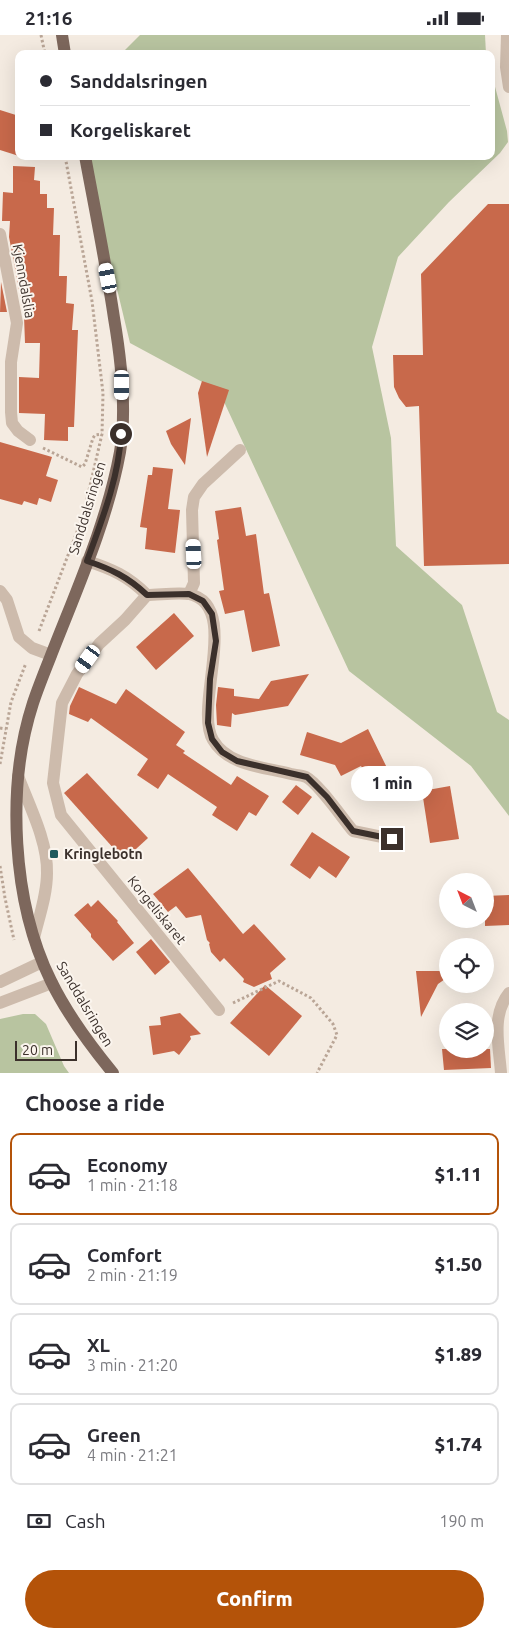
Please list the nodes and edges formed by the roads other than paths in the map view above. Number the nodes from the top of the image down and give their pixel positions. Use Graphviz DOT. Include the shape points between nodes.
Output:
graph roads {
  1 [pos="62,35"];
  2 [pos="507,35"];
  3 [pos="64,50"];
  4 [pos="509,87"];
  5 [pos="85,160"];
  6 [pos="0,235"];
  7 [pos="6,361"];
  8 [pos="30,440"];
  9 [pos="240,450"];
  10 [pos="87,561"];
  11 [pos="0,591"];
  12 [pos="189,594"];
  13 [pos="147,595"];
  14 [pos="51,655"];
  15 [pos="18,775"];
  16 [pos="392,839"];
  17 [pos="34,938"];
  18 [pos="42,962"];
  19 [pos="0,982"];
  20 [pos="52,983"];
  21 [pos="509,993"];
  22 [pos="0,1003"];
  23 [pos="219,1010"];
  24 [pos="113,1073"];
  25 [pos="501,1073"];
  1 -- 3 [label="main road"];
  2 -- 4 [label="street"];
  5 -- 10 [label="main road, Sanddalsringen" via="120,349 122,385 120,451 103,518"];
  6 -- 7 [label="street, Kjenndalslia" via="17,323"];
  7 -- 8 [label="street, Kjenndalslia" via="12,423"];
  9 -- 12 [label="street" via="203,484 194,497 194,583"];
  10 -- 13 [label="street" via="113,569"];
  10 -- 14 [label="main road, Sanddalsringen"];
  11 -- 14 [label="street" via="7,600 19,637"];
  12 -- 13 [label="street"];
  12 -- 16 [label="street" via="203,601 212,614 216,641 208,723 212,739 222,752 237,761 307,777 353,831"];
  13 -- 23 [label="street, Korgeliskaret" via="99,644 77,674 62,703 53,783 60,815"];
  14 -- 15 [label="main road, Sanddalsringen" via="24,735"];
  15 -- 17 [label="main road, Sanddalsringen" via="18,847"];
  15 -- 17 [label="street" via="39,832 47,873"];
  17 -- 18 [label="main road, Sanddalsringen"];
  18 -- 19 [label="street"];
  18 -- 20 [label="main road, Sanddalsringen"];
  20 -- 22 [label="street"];
  20 -- 24 [label="main road, Sanddalsringen" via="79,1029"];
  21 -- 25 [label="street" via="499,1011 497,1028"];
}
